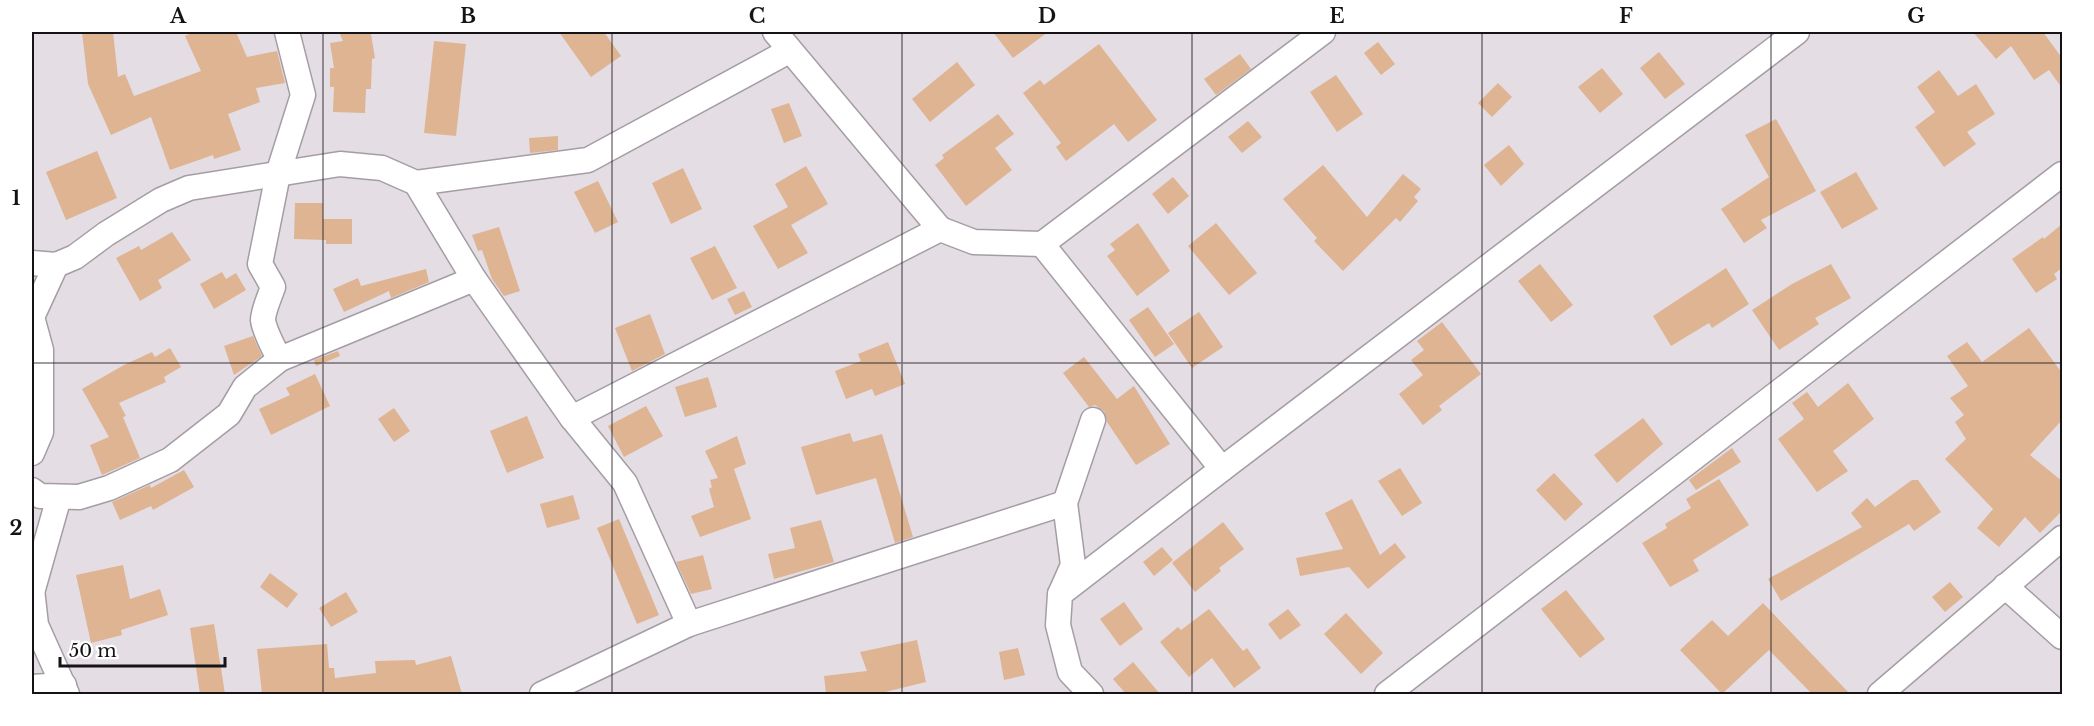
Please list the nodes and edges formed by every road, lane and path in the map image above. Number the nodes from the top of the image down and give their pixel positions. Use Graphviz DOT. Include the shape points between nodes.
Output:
graph roads {
  1 [pos="287,32"];
  2 [pos="1323,32"];
  3 [pos="1797,32"];
  4 [pos="782,41"];
  5 [pos="278,174"];
  6 [pos="2062,174"];
  7 [pos="416,183"];
  8 [pos="940,229"];
  9 [pos="1042,244"];
  10 [pos="32,264"];
  11 [pos="56,265"];
  12 [pos="474,279"];
  13 [pos="280,359"];
  14 [pos="572,418"];
  15 [pos="1093,420"];
  16 [pos="32,453"];
  17 [pos="1222,469"];
  18 [pos="32,490"];
  19 [pos="59,497"];
  20 [pos="1065,503"];
  21 [pos="2062,538"];
  22 [pos="2005,586"];
  23 [pos="32,589"];
  24 [pos="1060,594"];
  25 [pos="688,624"];
  26 [pos="2062,637"];
  27 [pos="32,687"];
  28 [pos="65,690"];
  29 [pos="542,694"];
  30 [pos="1091,694"];
  31 [pos="1387,694"];
  32 [pos="1880,694"];
  1 -- 5 [label="street" via="303,95"];
  2 -- 9 [label="street"];
  3 -- 17 [label="street"];
  4 -- 7 [label="street" via="588,159"];
  4 -- 8 [label="street"];
  5 -- 7 [label="street" via="340,164 382,168"];
  5 -- 11 [label="street" via="189,188 161,200 75,257"];
  5 -- 13 [label="street" via="261,264 273,287 263,320 271,346"];
  6 -- 31 [label="street"];
  7 -- 12 [label="street"];
  8 -- 9 [label="street" via="974,242"];
  8 -- 14 [label="street"];
  9 -- 17 [label="street"];
  10 -- 11 [label="street"];
  11 -- 16 [label="street" via="32,317 42,350 41,432"];
  12 -- 13 [label="street"];
  12 -- 14 [label="street"];
  13 -- 19 [label="street" via="245,387 229,414 170,460 109,488"];
  14 -- 25 [label="street" via="625,483"];
  15 -- 20 [label="street"];
  17 -- 24 [label="street"];
  18 -- 19 [label="street" via="40,496"];
  19 -- 23 [label="street"];
  20 -- 24 [label="street" via="1073,565"];
  20 -- 25 [label="street"];
  21 -- 22 [label="street"];
  22 -- 26 [label="street"];
  22 -- 32 [label="street"];
  23 -- 28 [label="street" via="36,626"];
  24 -- 30 [label="street" via="1058,626 1070,672"];
  25 -- 29 [label="street"];
  27 -- 28 [label="street"];
}
